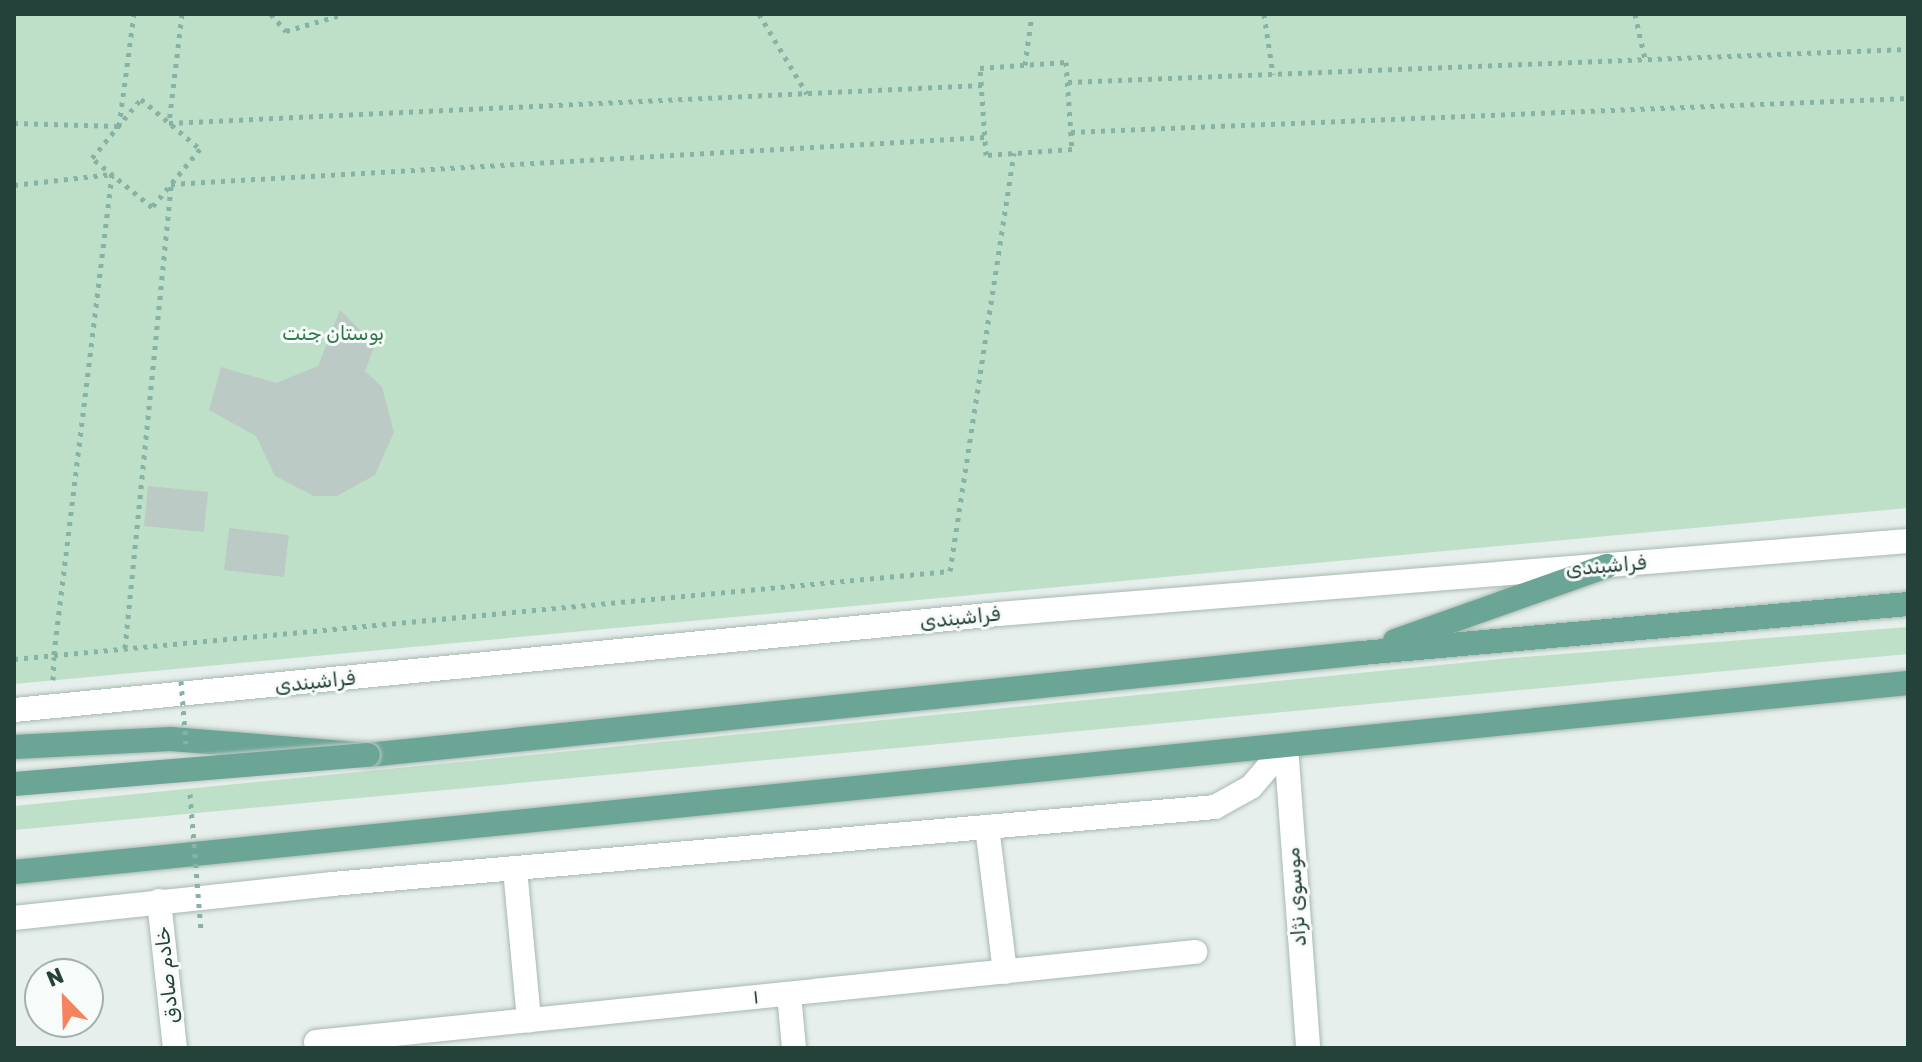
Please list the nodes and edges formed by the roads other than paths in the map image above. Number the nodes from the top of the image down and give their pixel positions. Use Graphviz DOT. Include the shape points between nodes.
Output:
graph roads {
  1 [pos="1908,541"];
  2 [pos="1607,566"];
  3 [pos="1908,604"];
  4 [pos="1362,653"];
  5 [pos="1908,683"];
  6 [pos="14,710"];
  7 [pos="1286,746"];
  8 [pos="14,747"];
  9 [pos="368,755"];
  10 [pos="14,784"];
  11 [pos="987,827"];
  12 [pos="515,869"];
  13 [pos="14,872"];
  14 [pos="159,901"];
  15 [pos="14,918"];
  16 [pos="1195,952"];
  17 [pos="1005,972"];
  18 [pos="789,994"];
  19 [pos="529,1020"];
  20 [pos="316,1042"];
  21 [pos="175,1048"];
  22 [pos="794,1048"];
  23 [pos="1308,1048"];
  1 -- 2 [label="main road, فراشبندی"];
  2 -- 4 [label="main road"];
  2 -- 6 [label="main road, فراشبندی" via="998,614"];
  3 -- 4 [label="main road"];
  4 -- 9 [label="main road"];
  5 -- 7 [label="main road"];
  7 -- 11 [label="main road" via="1251,787 1215,807"];
  7 -- 13 [label="main road"];
  7 -- 23 [label="main road, موسوی نژاد"];
  8 -- 9 [label="main road" via="171,739"];
  9 -- 10 [label="main road, bridge"];
  11 -- 12 [label="main road"];
  11 -- 17 [label="main road"];
  12 -- 14 [label="main road"];
  12 -- 19 [label="main road"];
  14 -- 15 [label="main road"];
  14 -- 21 [label="main road, خادم صادق"];
  16 -- 17 [label="main road, ۱"];
  17 -- 18 [label="main road, ۱"];
  18 -- 19 [label="main road, ۱"];
  18 -- 22 [label="main road"];
  19 -- 20 [label="main road, ۱"];
}
